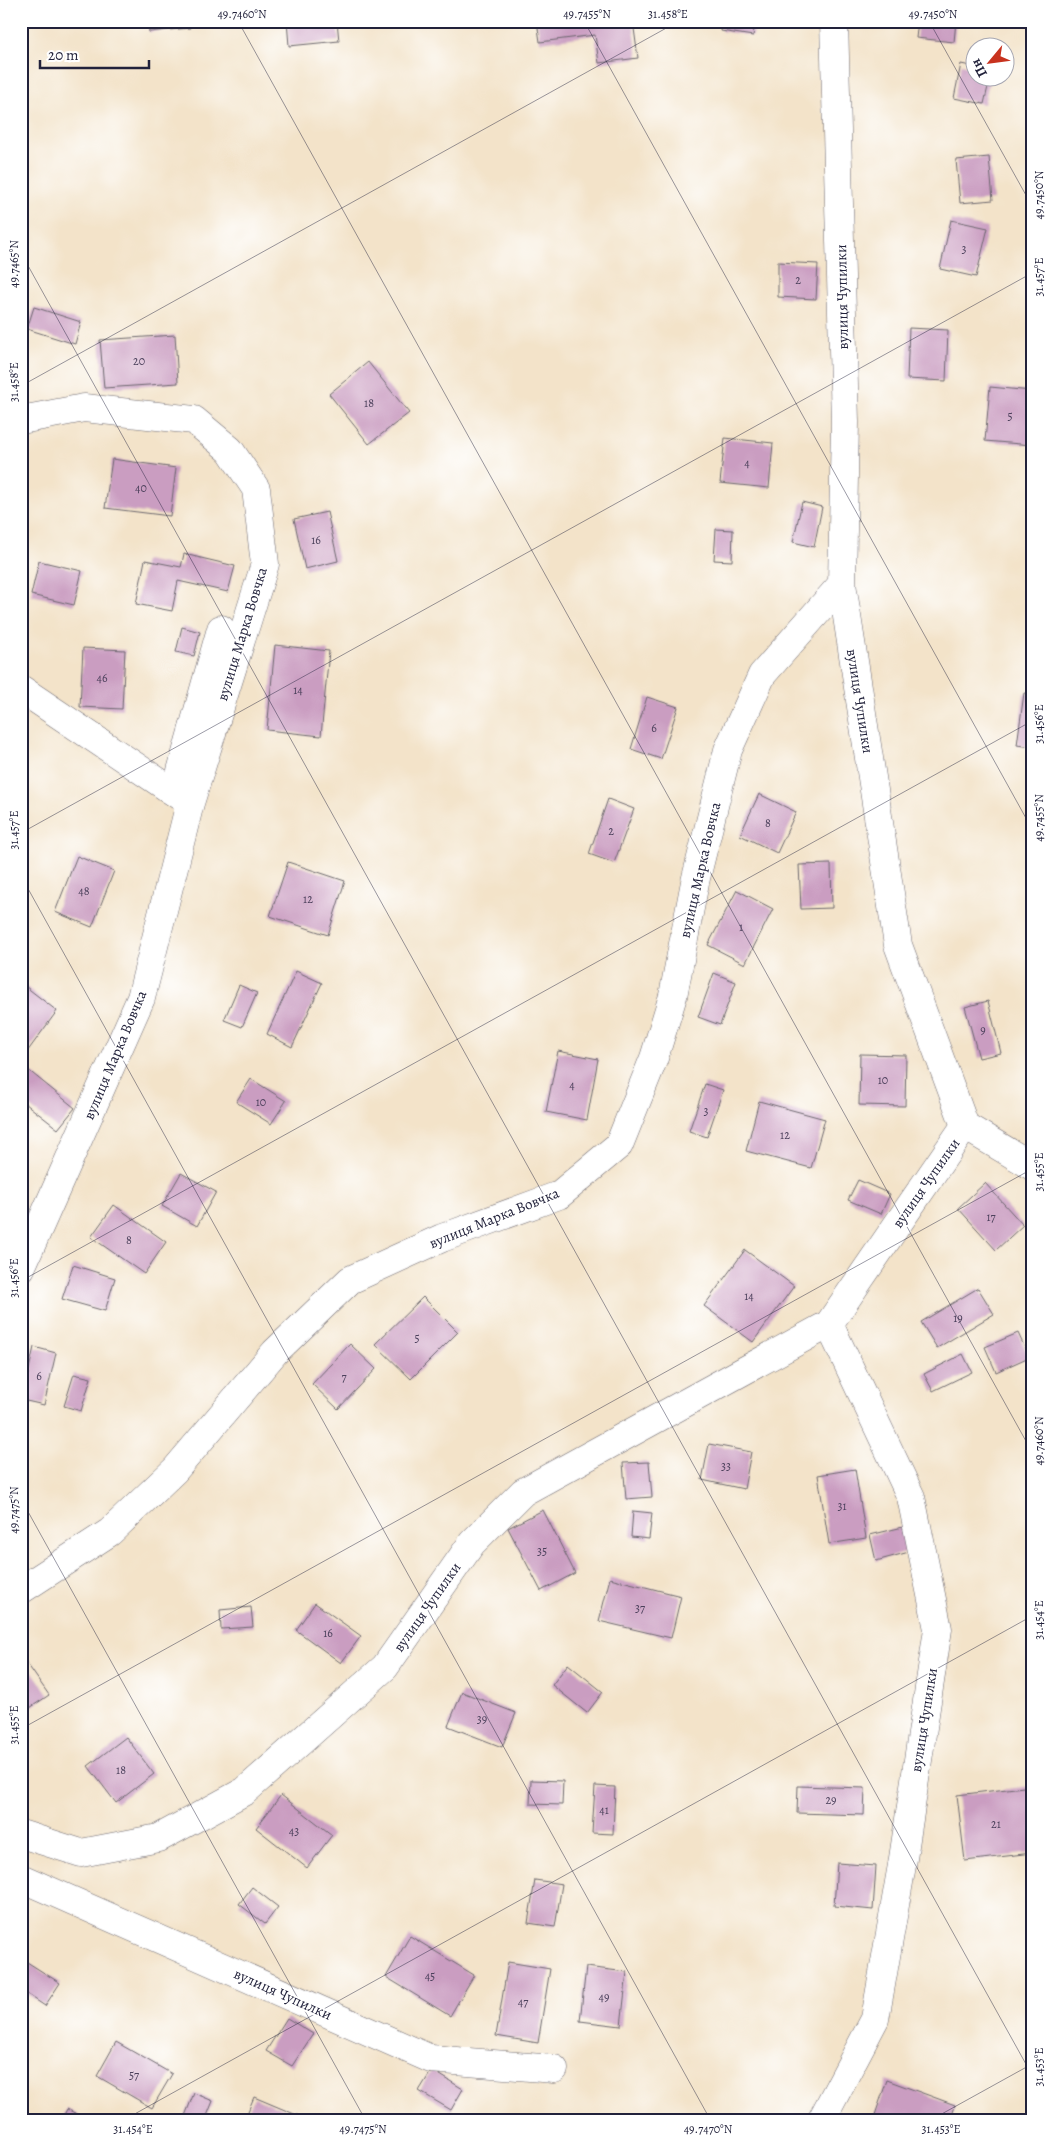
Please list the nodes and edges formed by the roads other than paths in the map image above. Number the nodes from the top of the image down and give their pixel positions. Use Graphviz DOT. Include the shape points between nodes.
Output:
graph roads {
  1 [pos="834,21"];
  2 [pos="21,420"];
  3 [pos="842,584"];
  4 [pos="221,629"];
  5 [pos="21,689"];
  6 [pos="190,803"];
  7 [pos="965,1126"];
  8 [pos="1032,1166"];
  9 [pos="21,1268"];
  10 [pos="828,1324"];
  11 [pos="21,1590"];
  12 [pos="21,1834"];
  13 [pos="21,1878"];
  14 [pos="554,2069"];
  15 [pos="821,2121"];
  1 -- 3 [label="street, вулиця Чупилки" via="845,422"];
  2 -- 6 [label="street, вулиця Марка Вовчка" via="84,408 194,420 230,450 256,489 265,564"];
  3 -- 7 [label="street, вулиця Чупилки" via="898,945"];
  3 -- 11 [label="street, вулиця Марка Вовчка" via="762,675 728,750 695,882 673,996 654,1058 620,1145 559,1195 442,1238 350,1280 275,1352 175,1470 110,1532"];
  4 -- 6 [label="street, вулиця Марка Вовчка" via="181,771"];
  5 -- 6 [label="street"];
  6 -- 9 [label="street, вулиця Марка Вовчка" via="141,998"];
  7 -- 8 [label="street"];
  7 -- 10 [label="street, вулиця Чупилки"];
  10 -- 12 [label="street, вулиця Чупилки" via="522,1492 472,1543 385,1667 246,1791 159,1838 81,1853"];
  10 -- 15 [label="street, вулиця Чупилки" via="911,1497 938,1629 875,2019"];
  13 -- 14 [label="street, вулиця Чупилки" via="431,2059"];
}
